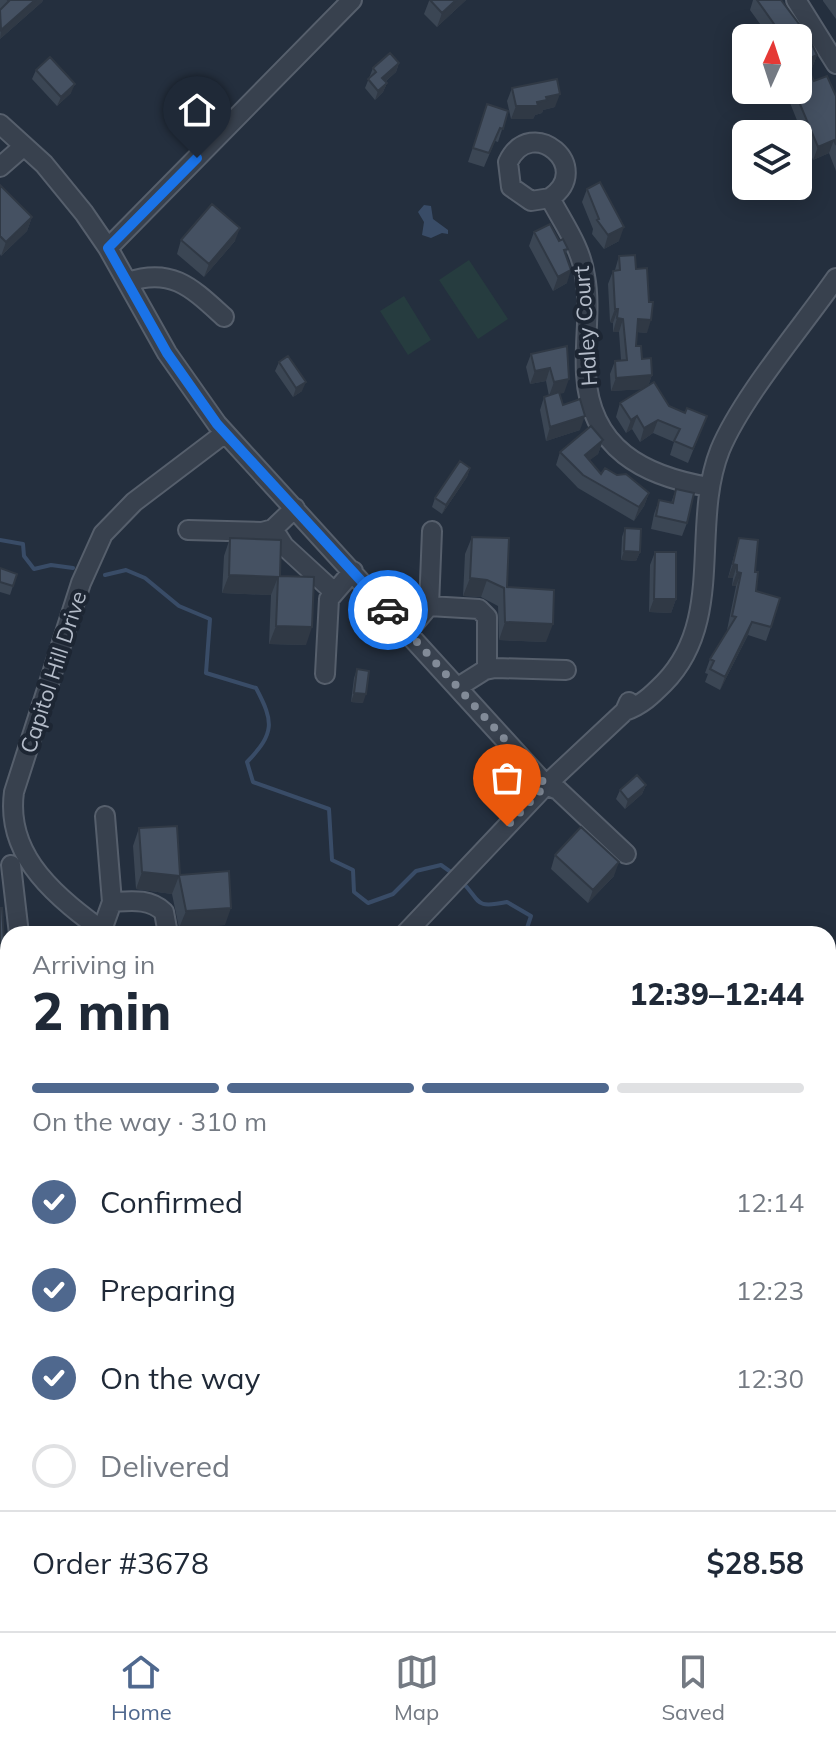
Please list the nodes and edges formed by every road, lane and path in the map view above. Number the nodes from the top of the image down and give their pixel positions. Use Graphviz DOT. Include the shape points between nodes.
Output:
graph roads {
  1 [pos="352,0"];
  2 [pos="797,0"];
  3 [pos="836,64"];
  4 [pos="0,124"];
  5 [pos="24,146"];
  6 [pos="0,167"];
  7 [pos="550,198"];
  8 [pos="108,248"];
  9 [pos="836,278"];
  10 [pos="128,282"];
  11 [pos="224,317"];
  12 [pos="225,433"];
  13 [pos="709,487"];
  14 [pos="295,508"];
  15 [pos="273,529"];
  16 [pos="188,530"];
  17 [pos="432,531"];
  18 [pos="353,571"];
  19 [pos="333,591"];
  20 [pos="429,606"];
  21 [pos="408,631"];
  22 [pos="487,669"];
  23 [pos="566,670"];
  24 [pos="325,674"];
  25 [pos="458,687"];
  26 [pos="546,785"];
  27 [pos="105,816"];
  28 [pos="626,854"];
  29 [pos="13,864"];
  30 [pos="112,902"];
  31 [pos="9,915"];
  32 [pos="96,926"];
  33 [pos="106,926"];
  34 [pos="167,926"];
  35 [pos="413,926"];
  1 -- 8 [label="street"];
  2 -- 3 [label="street"];
  4 -- 5 [label="street"];
  5 -- 6 [label="street"];
  5 -- 8 [label="street" via="64,187"];
  7 -- 13 [label="street, Haley Court" via="584,268 587,388 603,429 638,466 677,482"];
  8 -- 10 [label="street"];
  9 -- 13 [label="street" via="732,427"];
  10 -- 11 [label="street" via="153,276 173,279"];
  10 -- 12 [label="street" via="167,353"];
  12 -- 14 [label="street"];
  12 -- 29 [label="street, Capitol Hill Drive" via="134,502 103,534 14,792"];
  13 -- 26 [label="street" via="702,607 681,663 640,706 625,711"];
  14 -- 15 [label="street"];
  14 -- 18 [label="street"];
  15 -- 16 [label="street"];
  15 -- 19 [label="street"];
  17 -- 20 [label="street"];
  18 -- 19 [label="street"];
  18 -- 21 [label="street"];
  19 -- 24 [label="street"];
  20 -- 21 [label="street"];
  20 -- 22 [label="street" via="479,609 487,617"];
  21 -- 25 [label="street"];
  22 -- 23 [label="street"];
  22 -- 25 [label="street"];
  25 -- 26 [label="street"];
  26 -- 28 [label="street" via="558,790"];
  26 -- 35 [label="street"];
  27 -- 30 [label="street"];
  29 -- 31 [label="street"];
  29 -- 32 [label="street, Capitol Hill Drive"];
  30 -- 33 [label="street"];
  30 -- 34 [label="street" via="148,901 164,912"];
}
